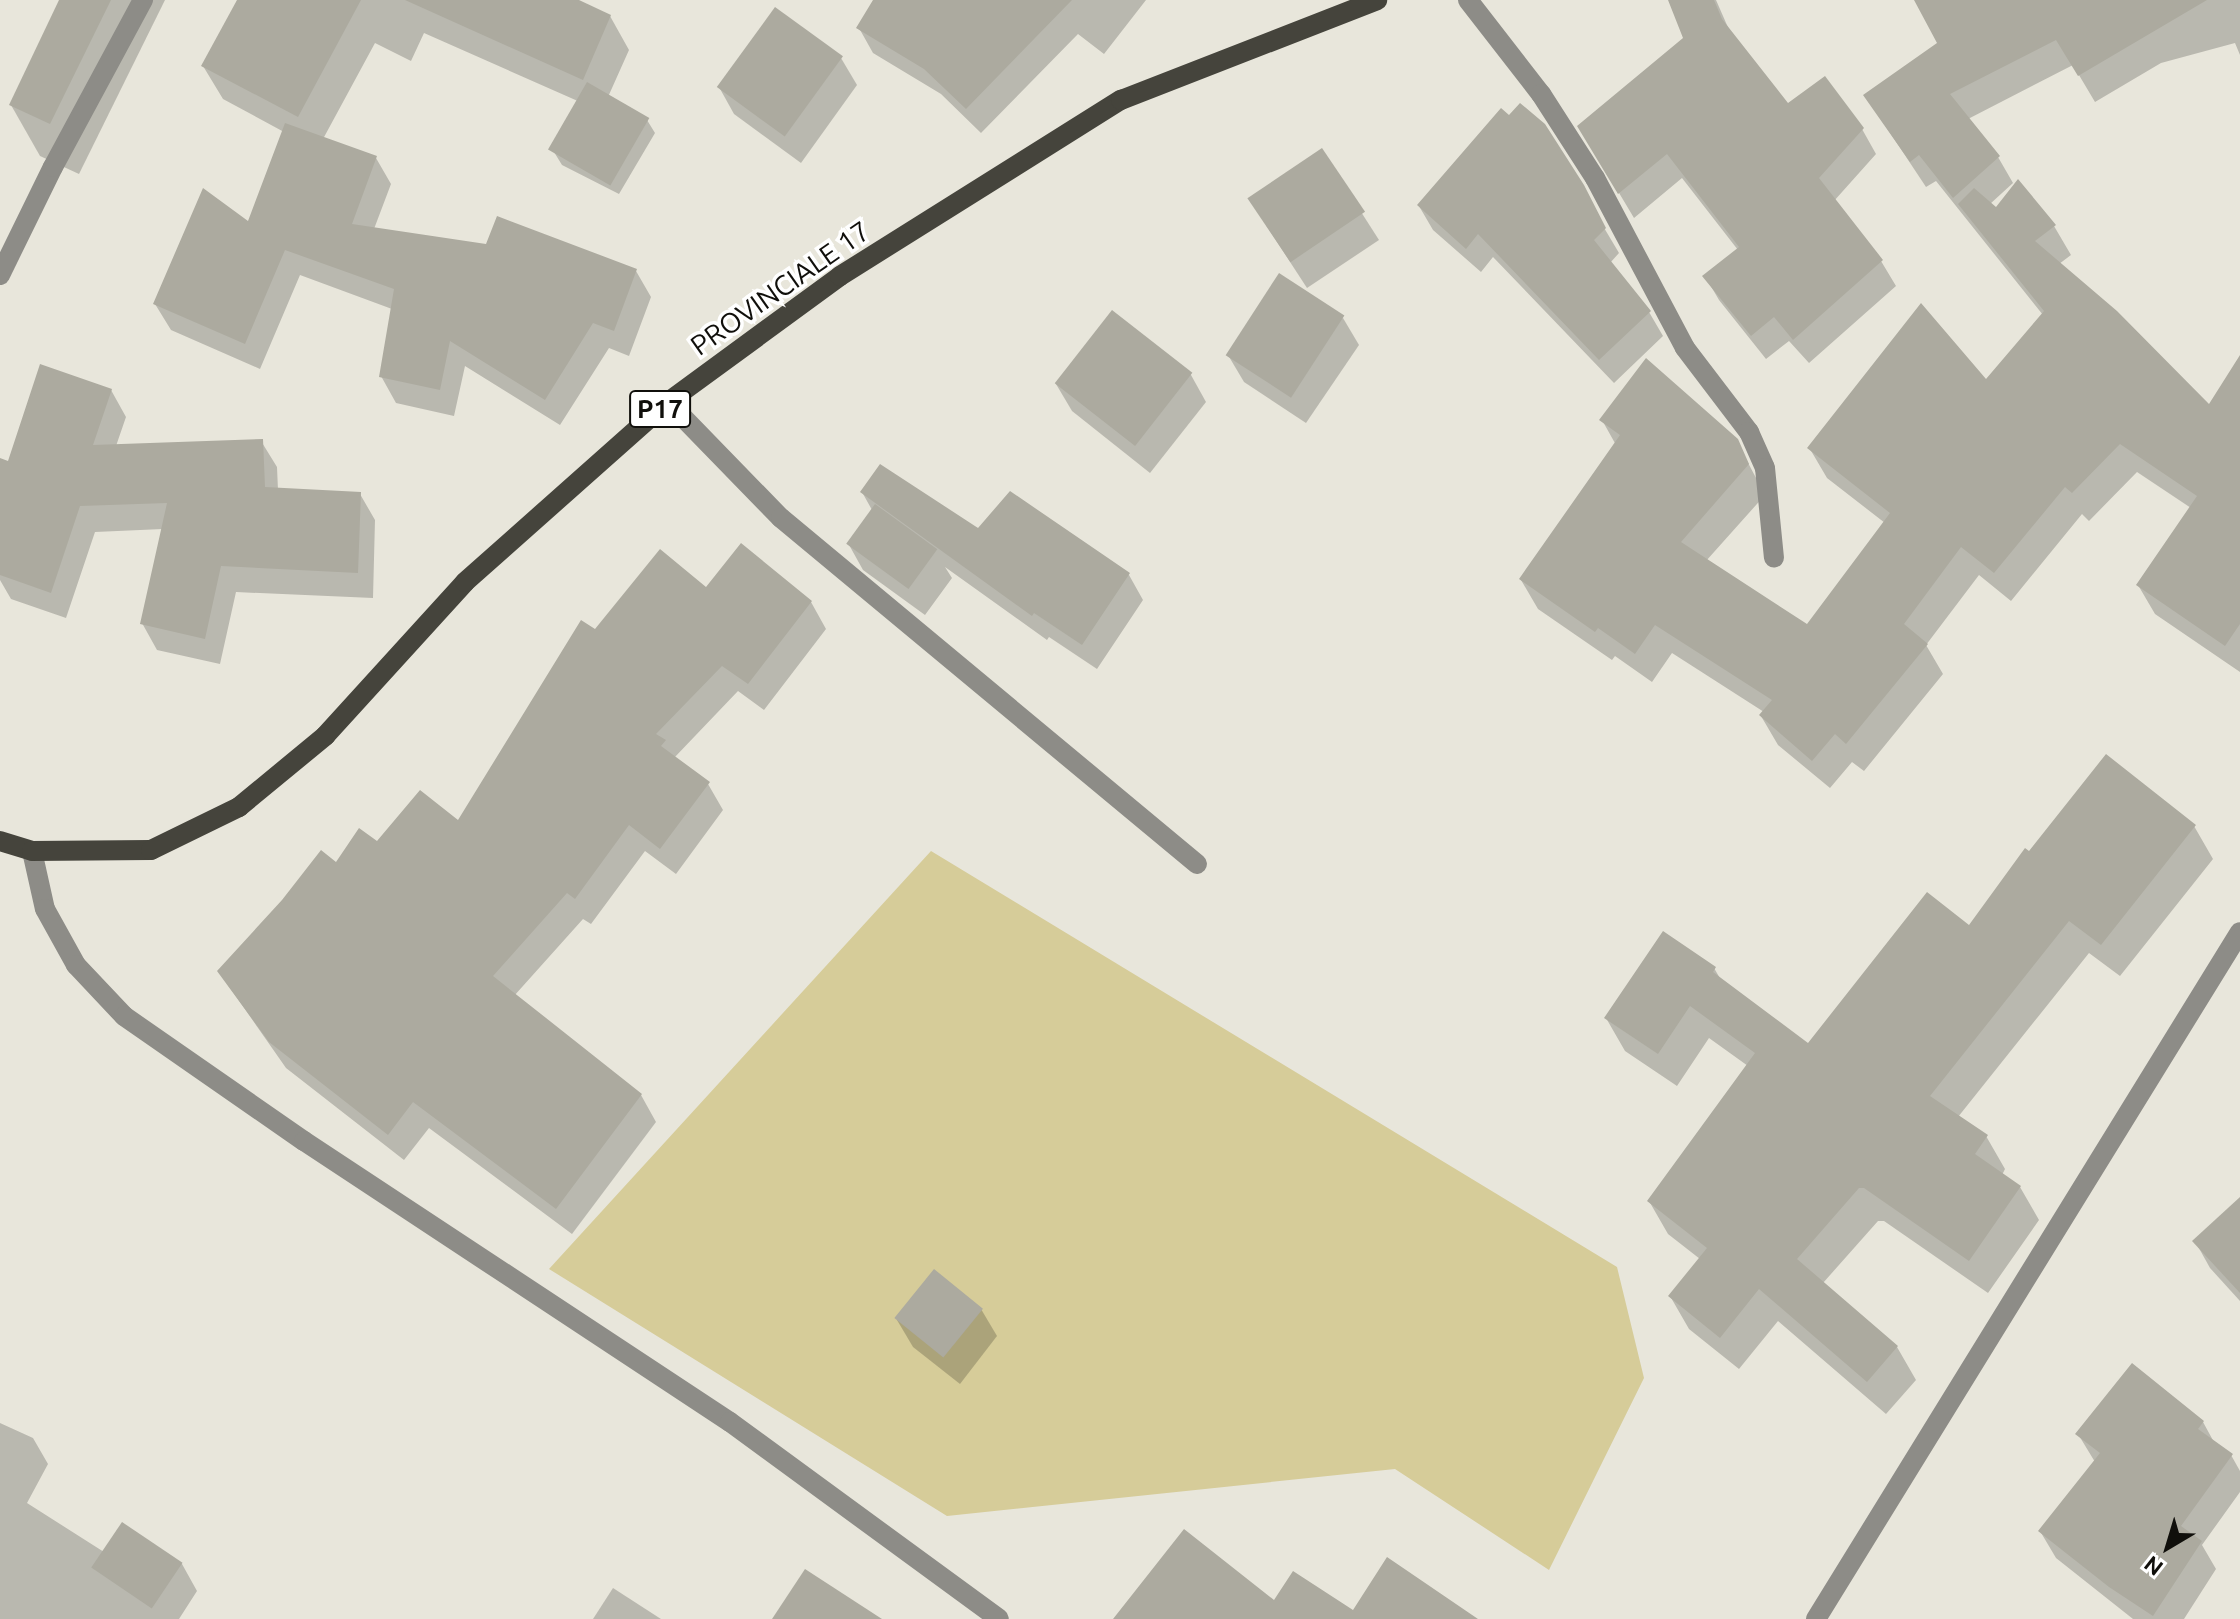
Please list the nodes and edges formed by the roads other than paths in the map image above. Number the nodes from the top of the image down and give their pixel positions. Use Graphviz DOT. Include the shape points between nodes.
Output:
graph roads {
  1 [pos="143,0"];
  2 [pos="1377,0"];
  3 [pos="1468,0"];
  4 [pos="0,275"];
  5 [pos="668,402"];
  6 [pos="1774,558"];
  7 [pos="0,841"];
  8 [pos="32,851"];
  9 [pos="1197,864"];
  10 [pos="2240,932"];
  11 [pos="975,1613"];
  12 [pos="999,1619"];
  13 [pos="1816,1619"];
  1 -- 4 [label="street"];
  2 -- 5 [label="main road, PROVINCIALE 17 / P17" via="1121,100 840,276"];
  3 -- 6 [label="street" via="1541,94 1595,178 1685,348 1749,432 1765,468"];
  5 -- 8 [label="main road, PROVINCIALE 17 / P17" via="465,582 325,736 239,807 151,850"];
  5 -- 9 [label="street" via="781,518"];
  7 -- 8 [label="main road, PROVINCIALE 17 / P17"];
  8 -- 11 [label="street" via="45,909 76,965 124,1016 730,1422"];
  10 -- 13 [label="street"];
  11 -- 12 [label="street"];
}
